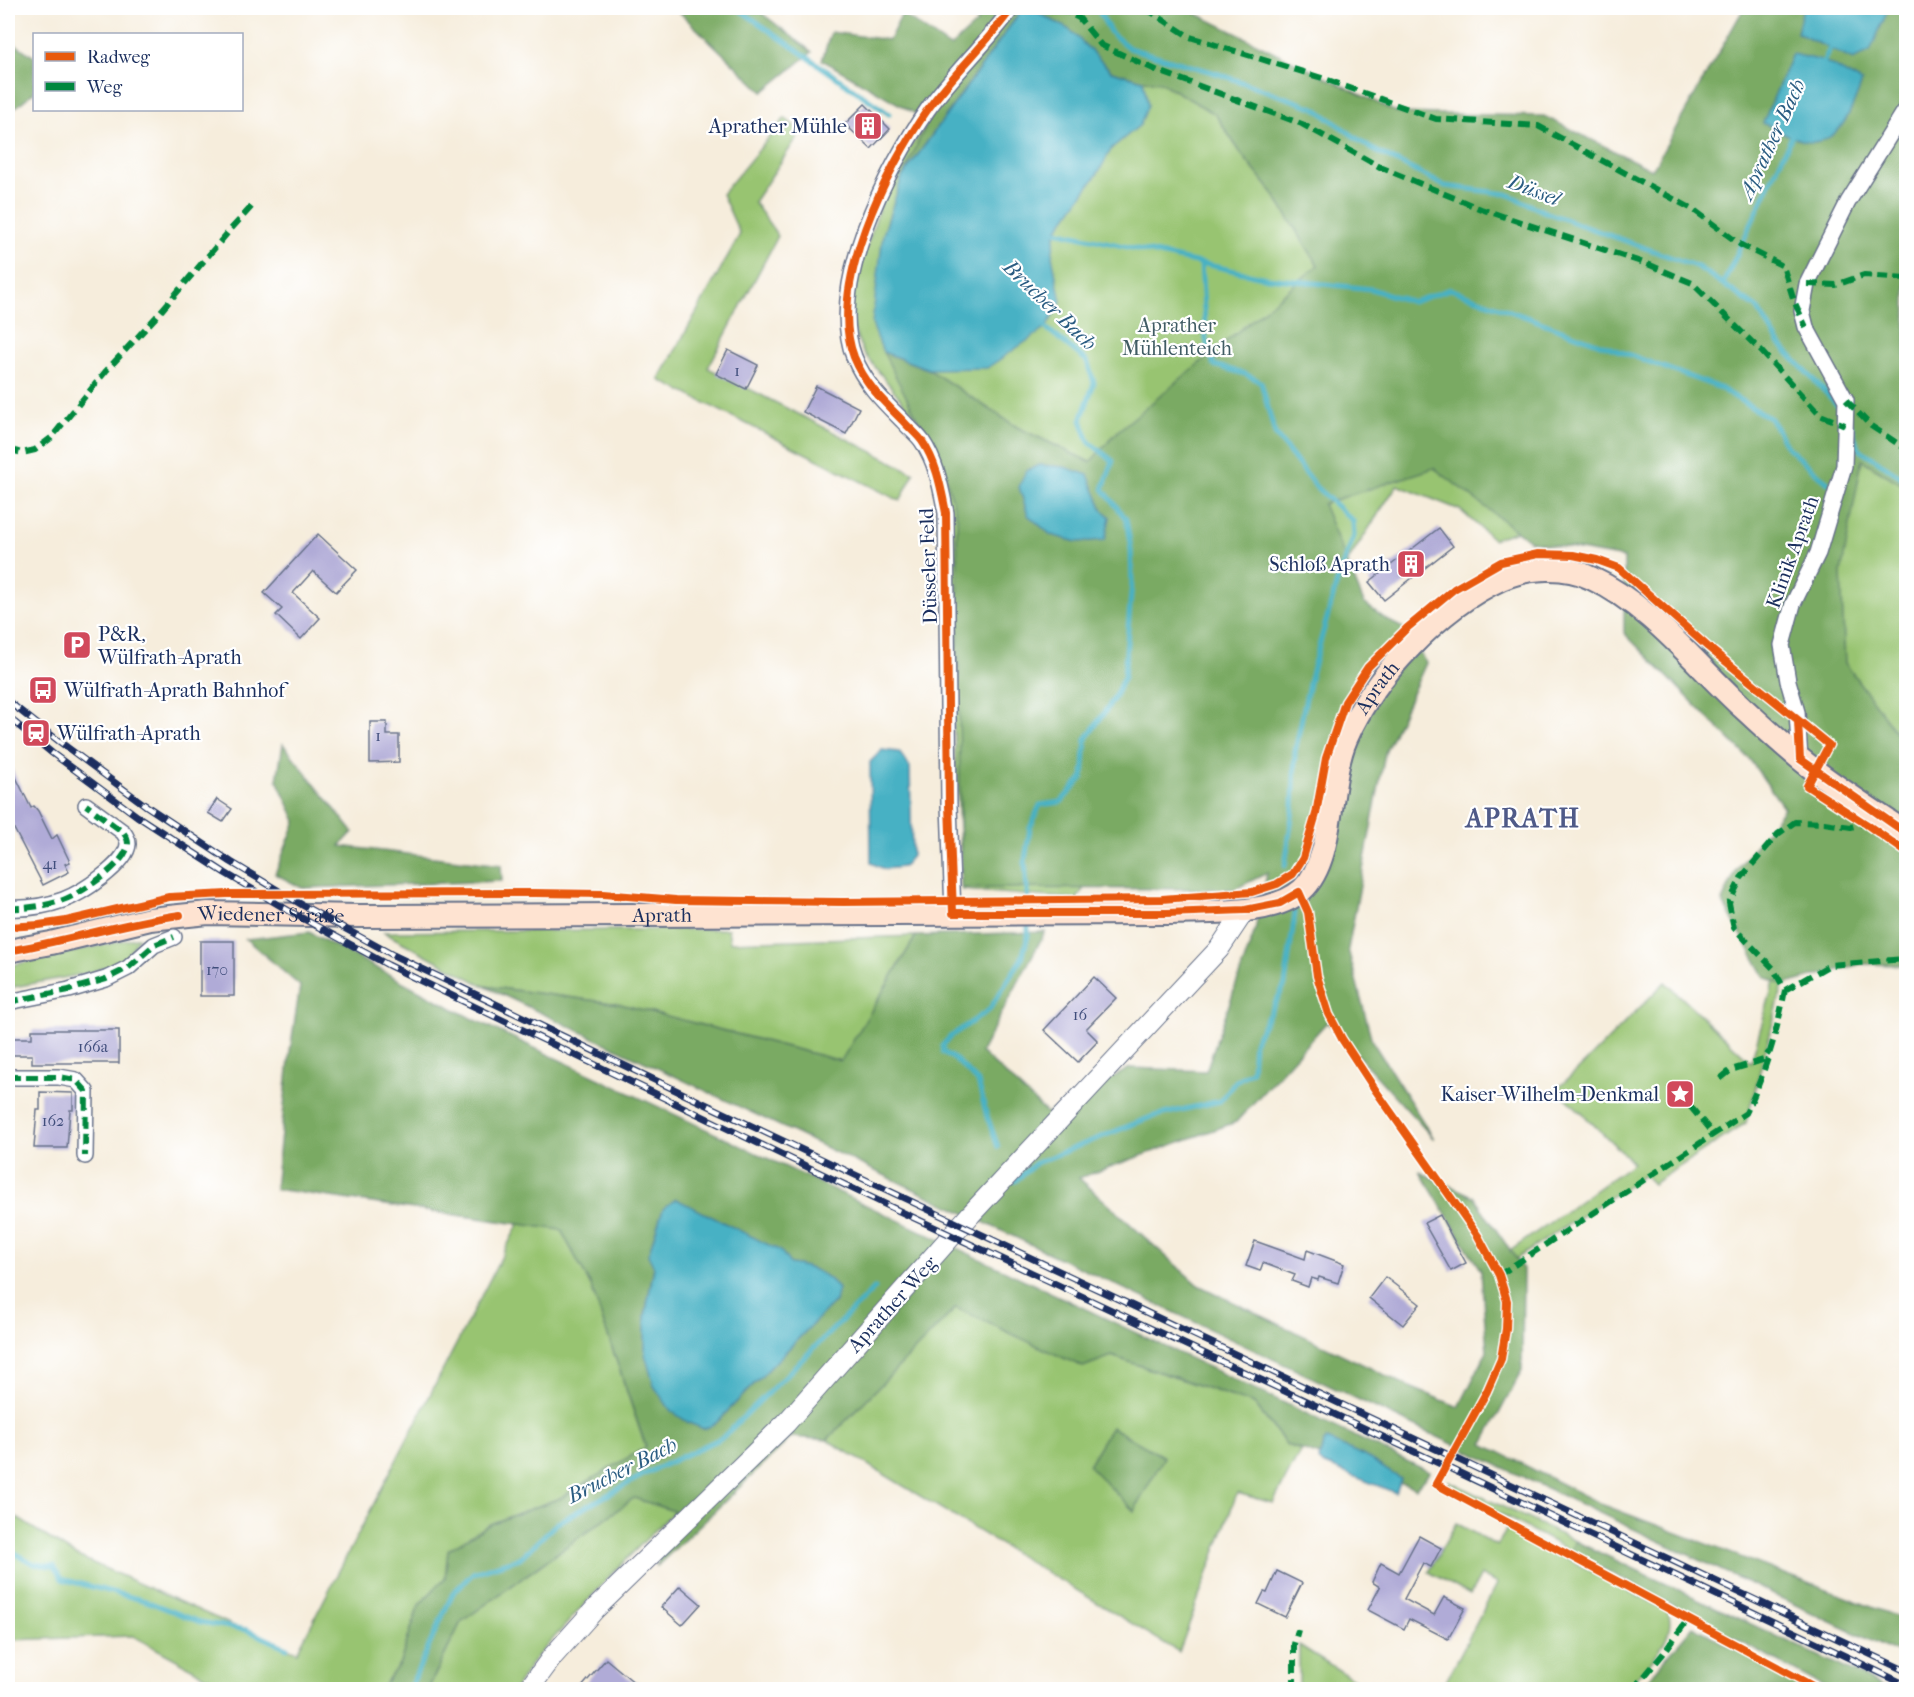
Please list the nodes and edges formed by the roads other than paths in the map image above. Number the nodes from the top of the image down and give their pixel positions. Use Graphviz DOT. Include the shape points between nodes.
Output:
graph roads {
  1 [pos="1012,8"];
  2 [pos="1906,109"];
  3 [pos="1800,759"];
  4 [pos="86,805"];
  5 [pos="1906,833"];
  6 [pos="8,908"];
  7 [pos="1245,910"];
  8 [pos="953,913"];
  9 [pos="358,916"];
  10 [pos="174,937"];
  11 [pos="8,951"];
  12 [pos="8,1002"];
  13 [pos="8,1077"];
  14 [pos="85,1156"];
  15 [pos="528,1689"];
  1 -- 8 [label="street, Düsseler Feld" via="929,108 894,163 852,273 847,323 854,356 870,388 922,440 937,470 946,513"];
  2 -- 3 [label="street, Klinik Aprath" via="1848,202 1804,294 1802,311 1806,327 1846,400 1844,466 1818,553 1793,604 1782,645 1797,712"];
  3 -- 5 [label="main road, Aprath"];
  3 -- 7 [label="main road, Aprath" via="1620,593 1589,576 1565,570 1538,569 1502,578 1422,634 1385,674 1360,709 1345,740 1335,774 1324,848 1310,881 1280,903"];
  4 -- 6 [label="street" via="123,832 128,846 124,856 88,886 63,900"];
  7 -- 8 [label="main road, Aprath"];
  7 -- 15 [label="street, Aprather Weg" via="1219,950 971,1214 786,1423 596,1608"];
  8 -- 9 [label="main road, Aprath"];
  9 -- 11 [label="main road, Wiedener Straße" via="180,915"];
  10 -- 12 [label="street, Wiedener Straße" via="154,945 128,968 106,979"];
  13 -- 14 [label="street" via="76,1080 86,1091"];
}
